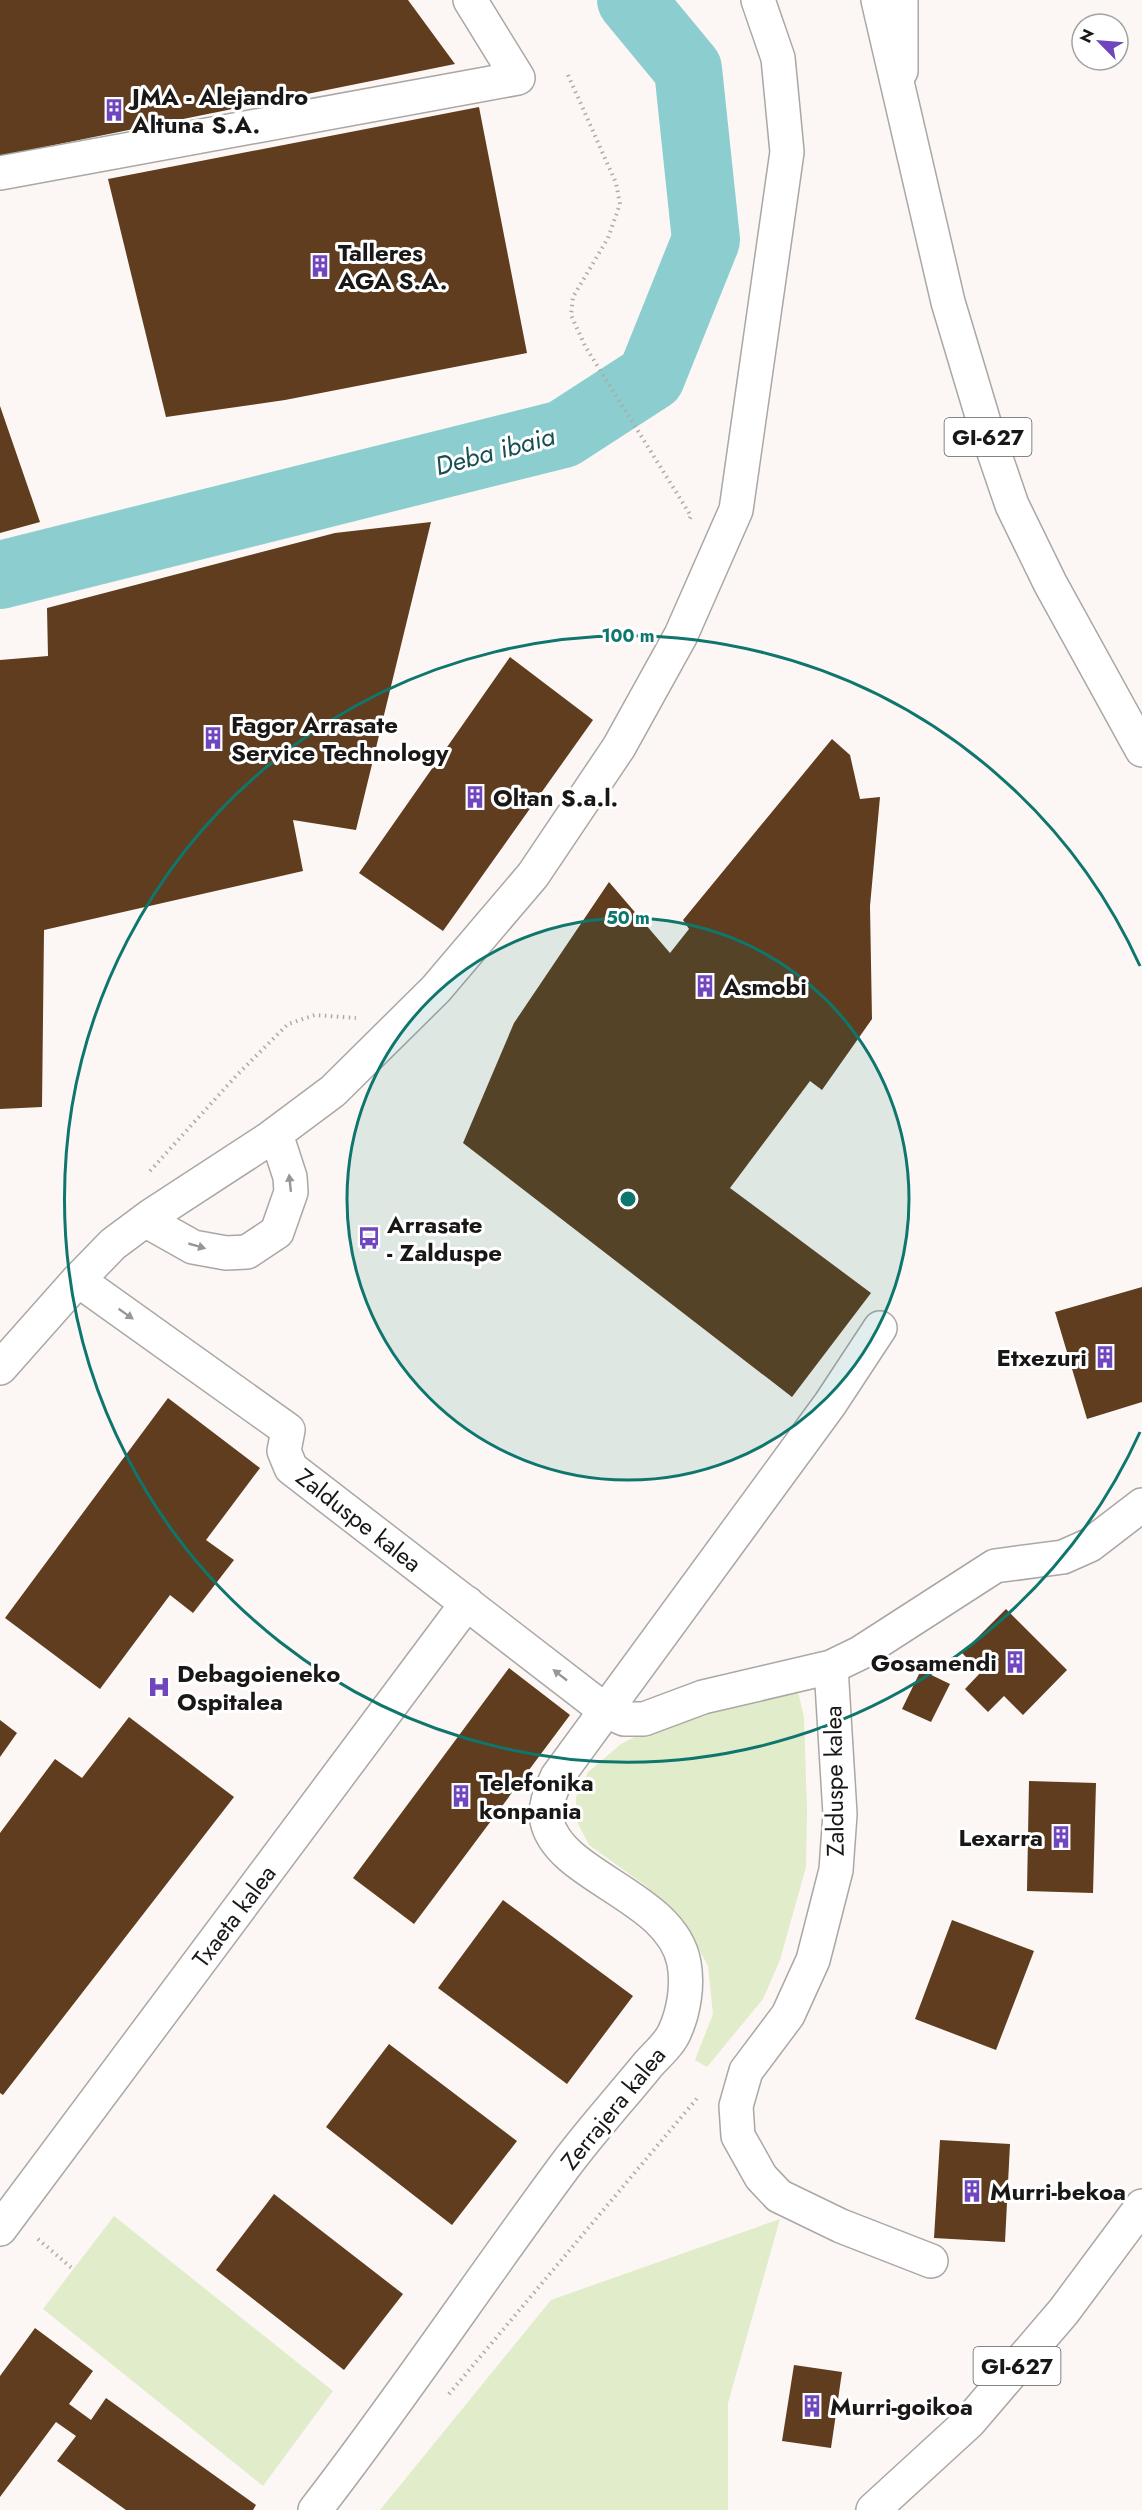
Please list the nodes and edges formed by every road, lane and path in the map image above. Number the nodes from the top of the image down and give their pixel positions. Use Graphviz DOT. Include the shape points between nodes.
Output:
graph roads {
  1 [pos="470,0"];
  2 [pos="758,0"];
  3 [pos="878,0"];
  4 [pos="901,0"];
  5 [pos="568,75"];
  6 [pos="901,100"];
  7 [pos="0,173"];
  8 [pos="687,527"];
  9 [pos="1142,750"];
  10 [pos="365,1018"];
  11 [pos="276,1134"];
  12 [pos="147,1173"];
  13 [pos="145,1220"];
  14 [pos="78,1280"];
  15 [pos="880,1328"];
  16 [pos="0,1368"];
  17 [pos="1142,1505"];
  18 [pos="467,1603"];
  19 [pos="831,1667"];
  20 [pos="606,1710"];
  21 [pos="1142,2206"];
  22 [pos="0,2229"];
  23 [pos="931,2262"];
  24 [pos="315,2510"];
  25 [pos="873,2510"];
  1 -- 7 [label="street" via="518,78"];
  2 -- 11 [label="street" via="778,58 787,152 736,510 681,635 619,747 533,875 436,989 333,1090"];
  3 -- 6 [label="street, GI-627"];
  4 -- 6 [label="street"];
  5 -- 8 [label="path" via="616,183 620,204 608,238 573,297 571,315 585,346 691,516"];
  6 -- 9 [label="street, GI-627" via="948,302 1012,505 1050,584"];
  10 -- 12 [label="path" via="315,1015 288,1024"];
  11 -- 13 [label="street"];
  13 -- 11 [label="street, one-way" via="193,1247 226,1253 247,1252 267,1239 277,1232 291,1192"];
  13 -- 14 [label="street" via="113,1244"];
  14 -- 16 [label="street"];
  14 -- 18 [label="street, Zalduspe kalea, one-way" via="288,1430 284,1451 291,1468"];
  15 -- 20 [label="street" via="830,1404"];
  17 -- 19 [label="street, Zalduspe kalea" via="1090,1545 1063,1557 995,1566 860,1653"];
  20 -- 18 [label="street, Zalduspe kalea, one-way"];
  18 -- 22 [label="street, Txaeta kalea"];
  19 -- 20 [label="street, Zalduspe kalea" via="703,1697 644,1719 624,1719"];
  19 -- 23 [label="street, Zalduspe kalea" via="840,1814 836,1870 813,1960 788,2015 746,2071 736,2106 738,2136 761,2177 779,2196"];
  20 -- 24 [label="street, Zerrajera kalea" via="557,1777 547,1801 547,1821 554,1838 568,1854 672,1933 684,1963 685,1996 675,2033 565,2165 374,2434"];
  21 -- 25 [label="street, GI-627" via="1064,2311 969,2422"];
}
